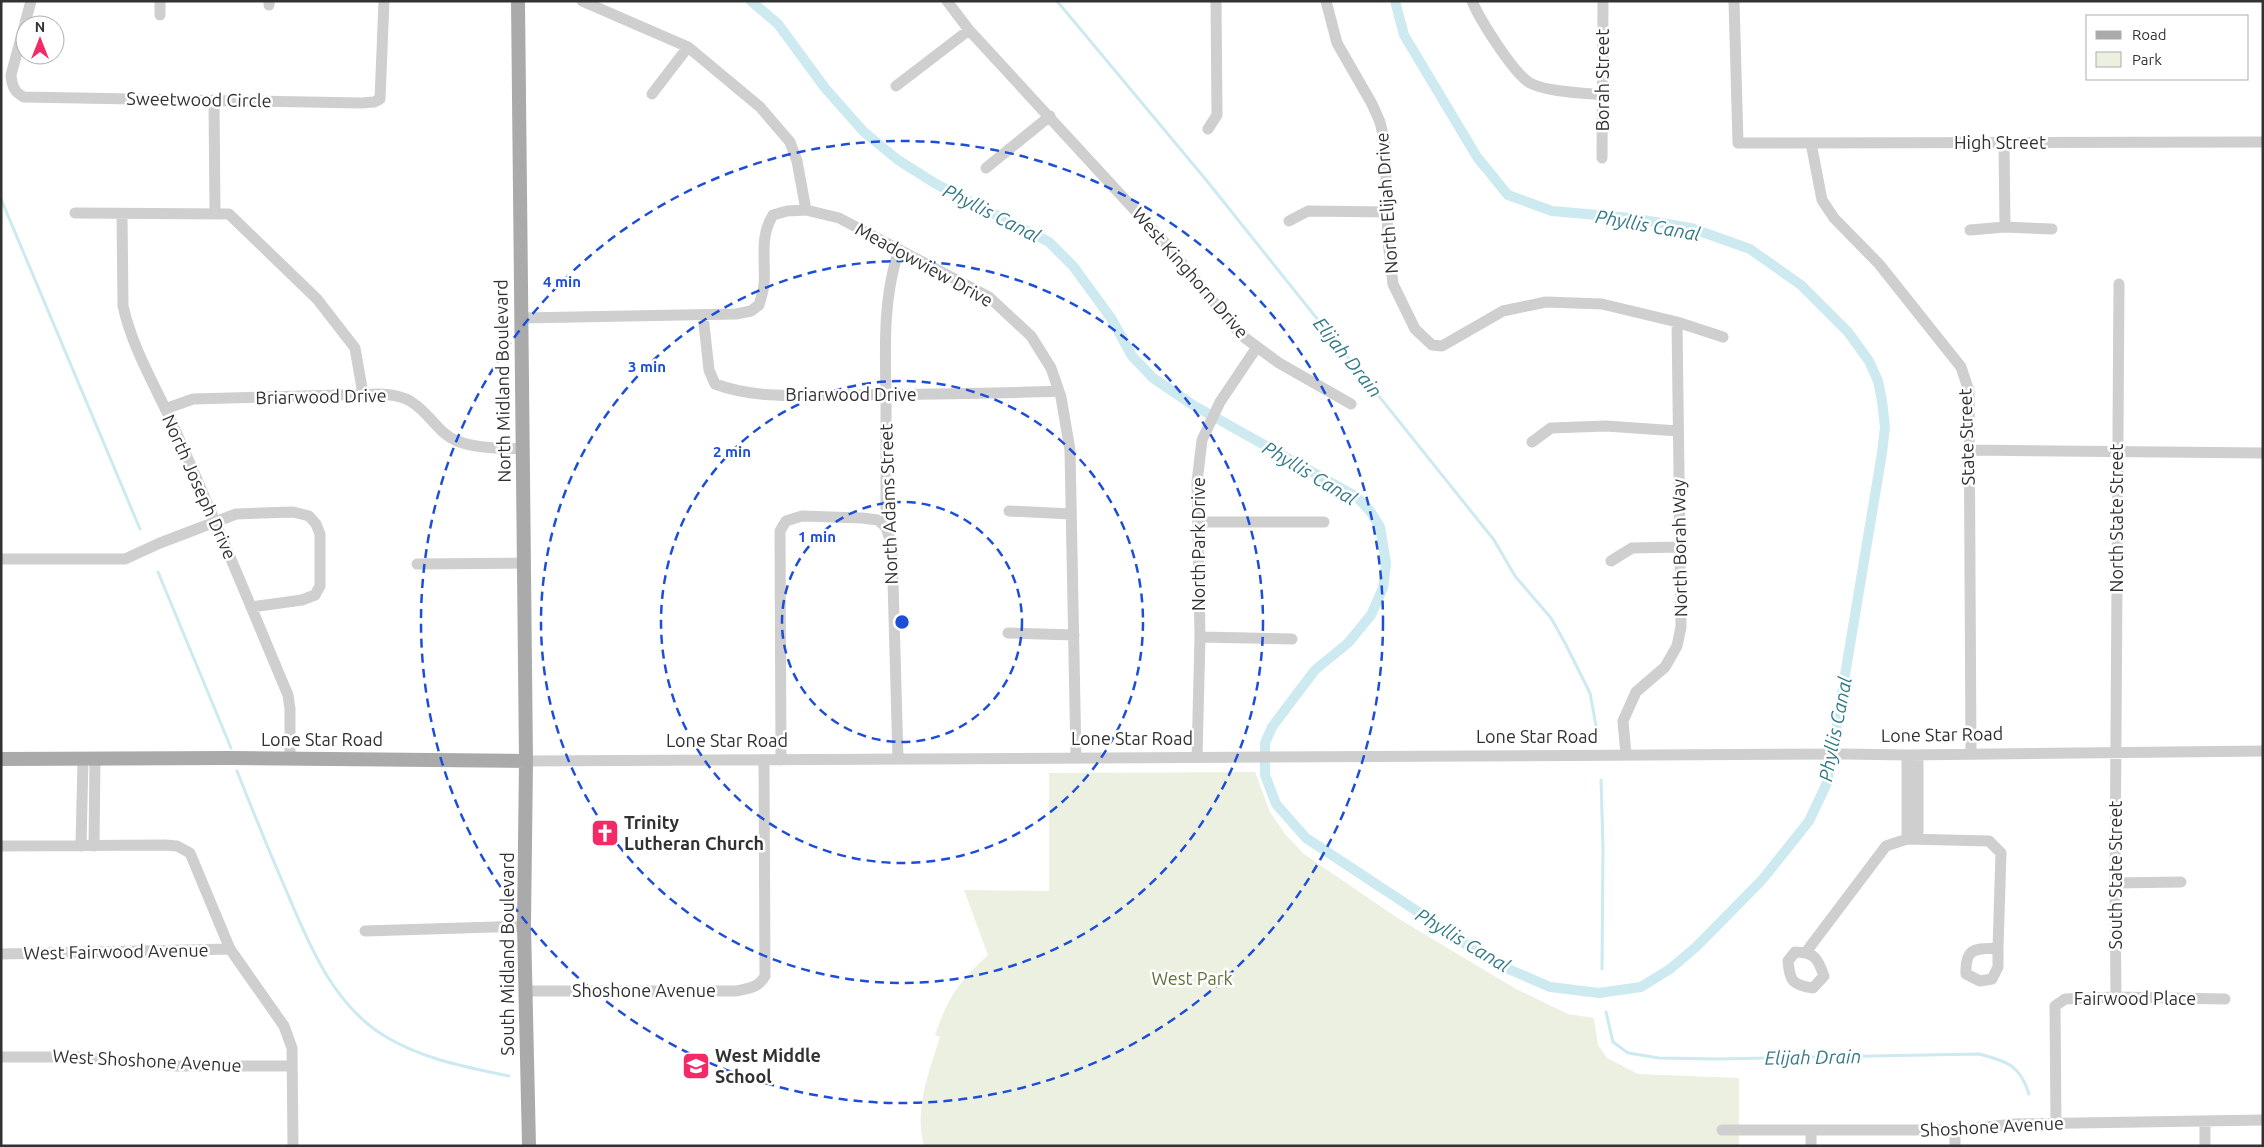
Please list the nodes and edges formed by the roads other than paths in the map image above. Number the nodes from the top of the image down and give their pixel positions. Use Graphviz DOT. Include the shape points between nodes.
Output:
graph roads {
  1 [pos="32,1"];
  2 [pos="160,1"];
  3 [pos="384,1"];
  4 [pos="518,1"];
  5 [pos="582,1"];
  6 [pos="946,1"];
  7 [pos="1216,1"];
  8 [pos="1326,1"];
  9 [pos="1472,1"];
  10 [pos="1603,1"];
  11 [pos="1734,1"];
  12 [pos="160,15"];
  13 [pos="969,30"];
  14 [pos="688,47"];
  15 [pos="896,86"];
  16 [pos="652,94"];
  17 [pos="1603,95"];
  18 [pos="214,100"];
  19 [pos="1050,116"];
  20 [pos="1208,129"];
  21 [pos="2263,142"];
  22 [pos="1811,143"];
  23 [pos="2004,143"];
  24 [pos="1602,158"];
  25 [pos="986,168"];
  26 [pos="806,210"];
  27 [pos="1388,212"];
  28 [pos="75,213"];
  29 [pos="216,213"];
  30 [pos="122,214"];
  31 [pos="1290,221"];
  32 [pos="2005,227"];
  33 [pos="2052,229"];
  34 [pos="1970,230"];
  35 [pos="899,250"];
  36 [pos="2119,284"];
  37 [pos="703,314"];
  38 [pos="522,318"];
  39 [pos="1677,322"];
  40 [pos="1723,337"];
  41 [pos="1257,347"];
  42 [pos="1059,391"];
  43 [pos="363,394"];
  44 [pos="886,394"];
  45 [pos="1351,404"];
  46 [pos="165,409"];
  47 [pos="1678,431"];
  48 [pos="1532,442"];
  49 [pos="523,448"];
  50 [pos="1968,450"];
  51 [pos="2118,452"];
  52 [pos="2263,453"];
  53 [pos="1009,511"];
  54 [pos="1071,514"];
  55 [pos="214,521"];
  56 [pos="1198,522"];
  57 [pos="1324,522"];
  58 [pos="886,526"];
  59 [pos="1679,548"];
  60 [pos="1,559"];
  61 [pos="1611,561"];
  62 [pos="524,563"];
  63 [pos="417,564"];
  64 [pos="251,607"];
  65 [pos="1008,633"];
  66 [pos="1074,635"];
  67 [pos="1200,637"];
  68 [pos="1292,639"];
  69 [pos="2263,751"];
  70 [pos="2116,752"];
  71 [pos="1971,753"];
  72 [pos="1626,755"];
  73 [pos="1912,755"];
  74 [pos="1197,757"];
  75 [pos="290,758"];
  76 [pos="1076,758"];
  77 [pos="89,759"];
  78 [pos="898,759"];
  79 [pos="1,760"];
  80 [pos="764,760"];
  81 [pos="781,760"];
  82 [pos="526,761"];
  83 [pos="1913,839"];
  84 [pos="1,846"];
  85 [pos="81,846"];
  86 [pos="94,846"];
  87 [pos="2181,882"];
  88 [pos="2115,883"];
  89 [pos="524,926"];
  90 [pos="365,931"];
  91 [pos="1998,948"];
  92 [pos="230,950"];
  93 [pos="1806,952"];
  94 [pos="1,954"];
  95 [pos="526,991"];
  96 [pos="2116,997"];
  97 [pos="2225,999"];
  98 [pos="1,1057"];
  99 [pos="292,1066"];
  100 [pos="2263,1120"];
  101 [pos="2204,1121"];
  102 [pos="2056,1123"];
  103 [pos="1722,1130"];
  104 [pos="1811,1130"];
  105 [pos="1955,1130"];
  106 [pos="293,1146"];
  107 [pos="529,1146"];
  108 [pos="1811,1146"];
  109 [pos="1955,1146"];
  110 [pos="2205,1146"];
  1 -- 18 [label="street, Sweetwood Circle" via="11,75 16,93 24,98"];
  2 -- 12 [label="street"];
  3 -- 18 [label="street, Sweetwood Circle" via="380,99 362,103"];
  4 -- 38 [label="main road, North Midland Boulevard"];
  5 -- 14 [label="street"];
  6 -- 13 [label="street, West Kinghorn Drive"];
  7 -- 20 [label="street" via="1217,115"];
  8 -- 27 [label="street, North Elijah Drive" via="1337,43 1380,122 1385,143"];
  9 -- 17 [label="street" via="1518,73 1531,83 1567,92"];
  10 -- 17 [label="street, Borah Street"];
  11 -- 22 [label="street, High Street" via="1738,143"];
  13 -- 15 [label="street"];
  13 -- 19 [label="street, West Kinghorn Drive"];
  14 -- 16 [label="street"];
  14 -- 26 [label="street" via="760,107 790,142 798,161"];
  17 -- 24 [label="street, Borah Street"];
  18 -- 29 [label="street"];
  19 -- 25 [label="street"];
  19 -- 41 [label="street, West Kinghorn Drive" via="1166,244 1241,335"];
  21 -- 23 [label="street, High Street"];
  22 -- 23 [label="street, High Street"];
  22 -- 50 [label="street, State Street" via="1822,200 1834,218 1879,264 1961,368 1969,391"];
  23 -- 32 [label="street"];
  26 -- 35 [label="street, Meadowview Drive" via="839,218"];
  26 -- 37 [label="street, Meadowview Drive" via="773,215 767,225 764,286 759,305 751,311 736,314"];
  27 -- 31 [label="street" via="1308,211"];
  27 -- 39 [label="street, North Elijah Drive" via="1393,284 1415,329 1432,345 1442,346 1503,311 1546,302 1602,304"];
  28 -- 30 [label="street"];
  29 -- 30 [label="street"];
  29 -- 43 [label="street" via="229,214 317,299 355,348"];
  30 -- 46 [label="street, North Joseph Drive" via="126,320"];
  32 -- 33 [label="street"];
  32 -- 34 [label="street"];
  35 -- 42 [label="street, Meadowview Drive" via="989,297 1031,336 1051,368"];
  35 -- 44 [label="street, North Adams Street" via="889,288"];
  36 -- 51 [label="street, North State Street"];
  37 -- 38 [label="street"];
  37 -- 44 [label="street, Briarwood Drive" via="709,370 715,384 764,395"];
  38 -- 49 [label="main road, North Midland Boulevard"];
  39 -- 40 [label="street"];
  39 -- 47 [label="street, North Borah Way"];
  41 -- 45 [label="street, West Kinghorn Drive" via="1279,364"];
  41 -- 56 [label="street, North Park Drive" via="1218,406 1202,440 1197,482"];
  42 -- 44 [label="street, Briarwood Drive"];
  42 -- 54 [label="street, Meadowview Drive" via="1070,450"];
  43 -- 46 [label="street, Briarwood Drive" via="193,399"];
  43 -- 49 [label="street, Briarwood Drive" via="398,396 412,402 436,427 456,440 483,447"];
  44 -- 58 [label="street, North Adams Street"];
  46 -- 55 [label="street, North Joseph Drive"];
  47 -- 48 [label="street" via="1606,426 1551,428"];
  47 -- 59 [label="street, North Borah Way"];
  49 -- 62 [label="main road, North Midland Boulevard"];
  50 -- 51 [label="street"];
  50 -- 71 [label="street, State Street"];
  51 -- 52 [label="street"];
  51 -- 70 [label="street, North State Street"];
  53 -- 54 [label="street"];
  54 -- 66 [label="street, Meadowview Drive"];
  55 -- 60 [label="street" via="125,559"];
  55 -- 64 [label="street, North Joseph Drive"];
  55 -- 64 [label="street" via="236,514 293,512 309,516 316,524 320,534 320,586 315,595 302,600"];
  56 -- 57 [label="street"];
  56 -- 67 [label="street, North Park Drive"];
  58 -- 78 [label="street, North Adams Street" via="892,546"];
  58 -- 81 [label="street" via="878,520 862,518 802,516 786,521 780,531"];
  59 -- 61 [label="street" via="1632,548"];
  59 -- 72 [label="street, North Borah Way" via="1681,627 1677,646 1665,667 1636,692 1623,721"];
  62 -- 63 [label="street"];
  62 -- 82 [label="main road, North Midland Boulevard"];
  64 -- 75 [label="street, North Joseph Drive" via="288,695"];
  65 -- 66 [label="street"];
  66 -- 76 [label="street, Meadowview Drive"];
  67 -- 68 [label="street"];
  67 -- 74 [label="street, North Park Drive"];
  69 -- 70 [label="street, Lone Star Road"];
  70 -- 71 [label="street, Lone Star Road"];
  70 -- 88 [label="street, South State Street"];
  71 -- 73 [label="street, Lone Star Road"];
  72 -- 73 [label="street, Lone Star Road"];
  72 -- 74 [label="street, Lone Star Road"];
  73 -- 83 [label="street"];
  74 -- 76 [label="street, Lone Star Road"];
  75 -- 77 [label="main road, Lone Star Road"];
  75 -- 82 [label="main road, Lone Star Road"];
  76 -- 78 [label="street, Lone Star Road"];
  77 -- 79 [label="main road, Lone Star Road"];
  77 -- 85 [label="street"];
  77 -- 86 [label="street"];
  78 -- 81 [label="street, Lone Star Road"];
  80 -- 81 [label="street, Lone Star Road"];
  80 -- 82 [label="street, Lone Star Road"];
  80 -- 95 [label="street, Shoshone Avenue" via="765,976 755,987 736,991"];
  82 -- 89 [label="main road, South Midland Boulevard"];
  83 -- 91 [label="street" via="1989,840 2001,853"];
  83 -- 93 [label="street" via="1886,846"];
  84 -- 85 [label="street"];
  85 -- 86 [label="street"];
  86 -- 92 [label="street" via="165,844 190,853"];
  87 -- 88 [label="street"];
  88 -- 96 [label="street, South State Street"];
  89 -- 90 [label="street"];
  89 -- 95 [label="main road, South Midland Boulevard"];
  92 -- 94 [label="street, West Fairwood Avenue"];
  92 -- 99 [label="street" via="284,1026 292,1048"];
  95 -- 107 [label="main road, South Midland Boulevard"];
  96 -- 97 [label="street, Fairwood Place"];
  96 -- 102 [label="street, Fairwood Place" via="2065,999 2055,1006"];
  98 -- 99 [label="street, West Shoshone Avenue" via="78,1057 177,1066"];
  99 -- 106 [label="street"];
  100 -- 101 [label="street, Shoshone Avenue"];
  101 -- 102 [label="street, Shoshone Avenue"];
  101 -- 110 [label="street"];
  102 -- 105 [label="street, Shoshone Avenue"];
  103 -- 104 [label="street, Shoshone Avenue"];
  104 -- 105 [label="street, Shoshone Avenue"];
  104 -- 108 [label="street"];
  105 -- 109 [label="street"];
}
